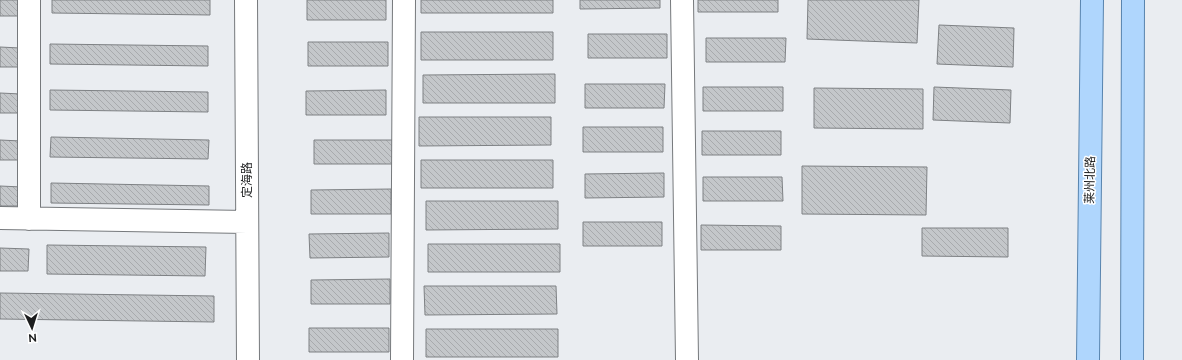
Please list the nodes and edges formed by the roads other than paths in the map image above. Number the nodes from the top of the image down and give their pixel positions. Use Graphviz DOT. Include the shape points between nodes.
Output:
graph roads {
  1 [pos="29,0"];
  2 [pos="246,0"];
  3 [pos="404,0"];
  4 [pos="682,0"];
  5 [pos="1092,0"];
  6 [pos="1133,0"];
  7 [pos="0,218"];
  8 [pos="29,219"];
  9 [pos="247,222"];
  10 [pos="248,360"];
  11 [pos="402,360"];
  12 [pos="687,360"];
  13 [pos="1088,360"];
  14 [pos="1132,360"];
  1 -- 8 [label="street"];
  2 -- 9 [label="street, 定海路"];
  3 -- 11 [label="street"];
  4 -- 12 [label="street"];
  5 -- 13 [label="main road, 莱州北路"];
  6 -- 14 [label="main road"];
  7 -- 8 [label="street"];
  8 -- 9 [label="street"];
  9 -- 10 [label="street, 定海路"];
}
